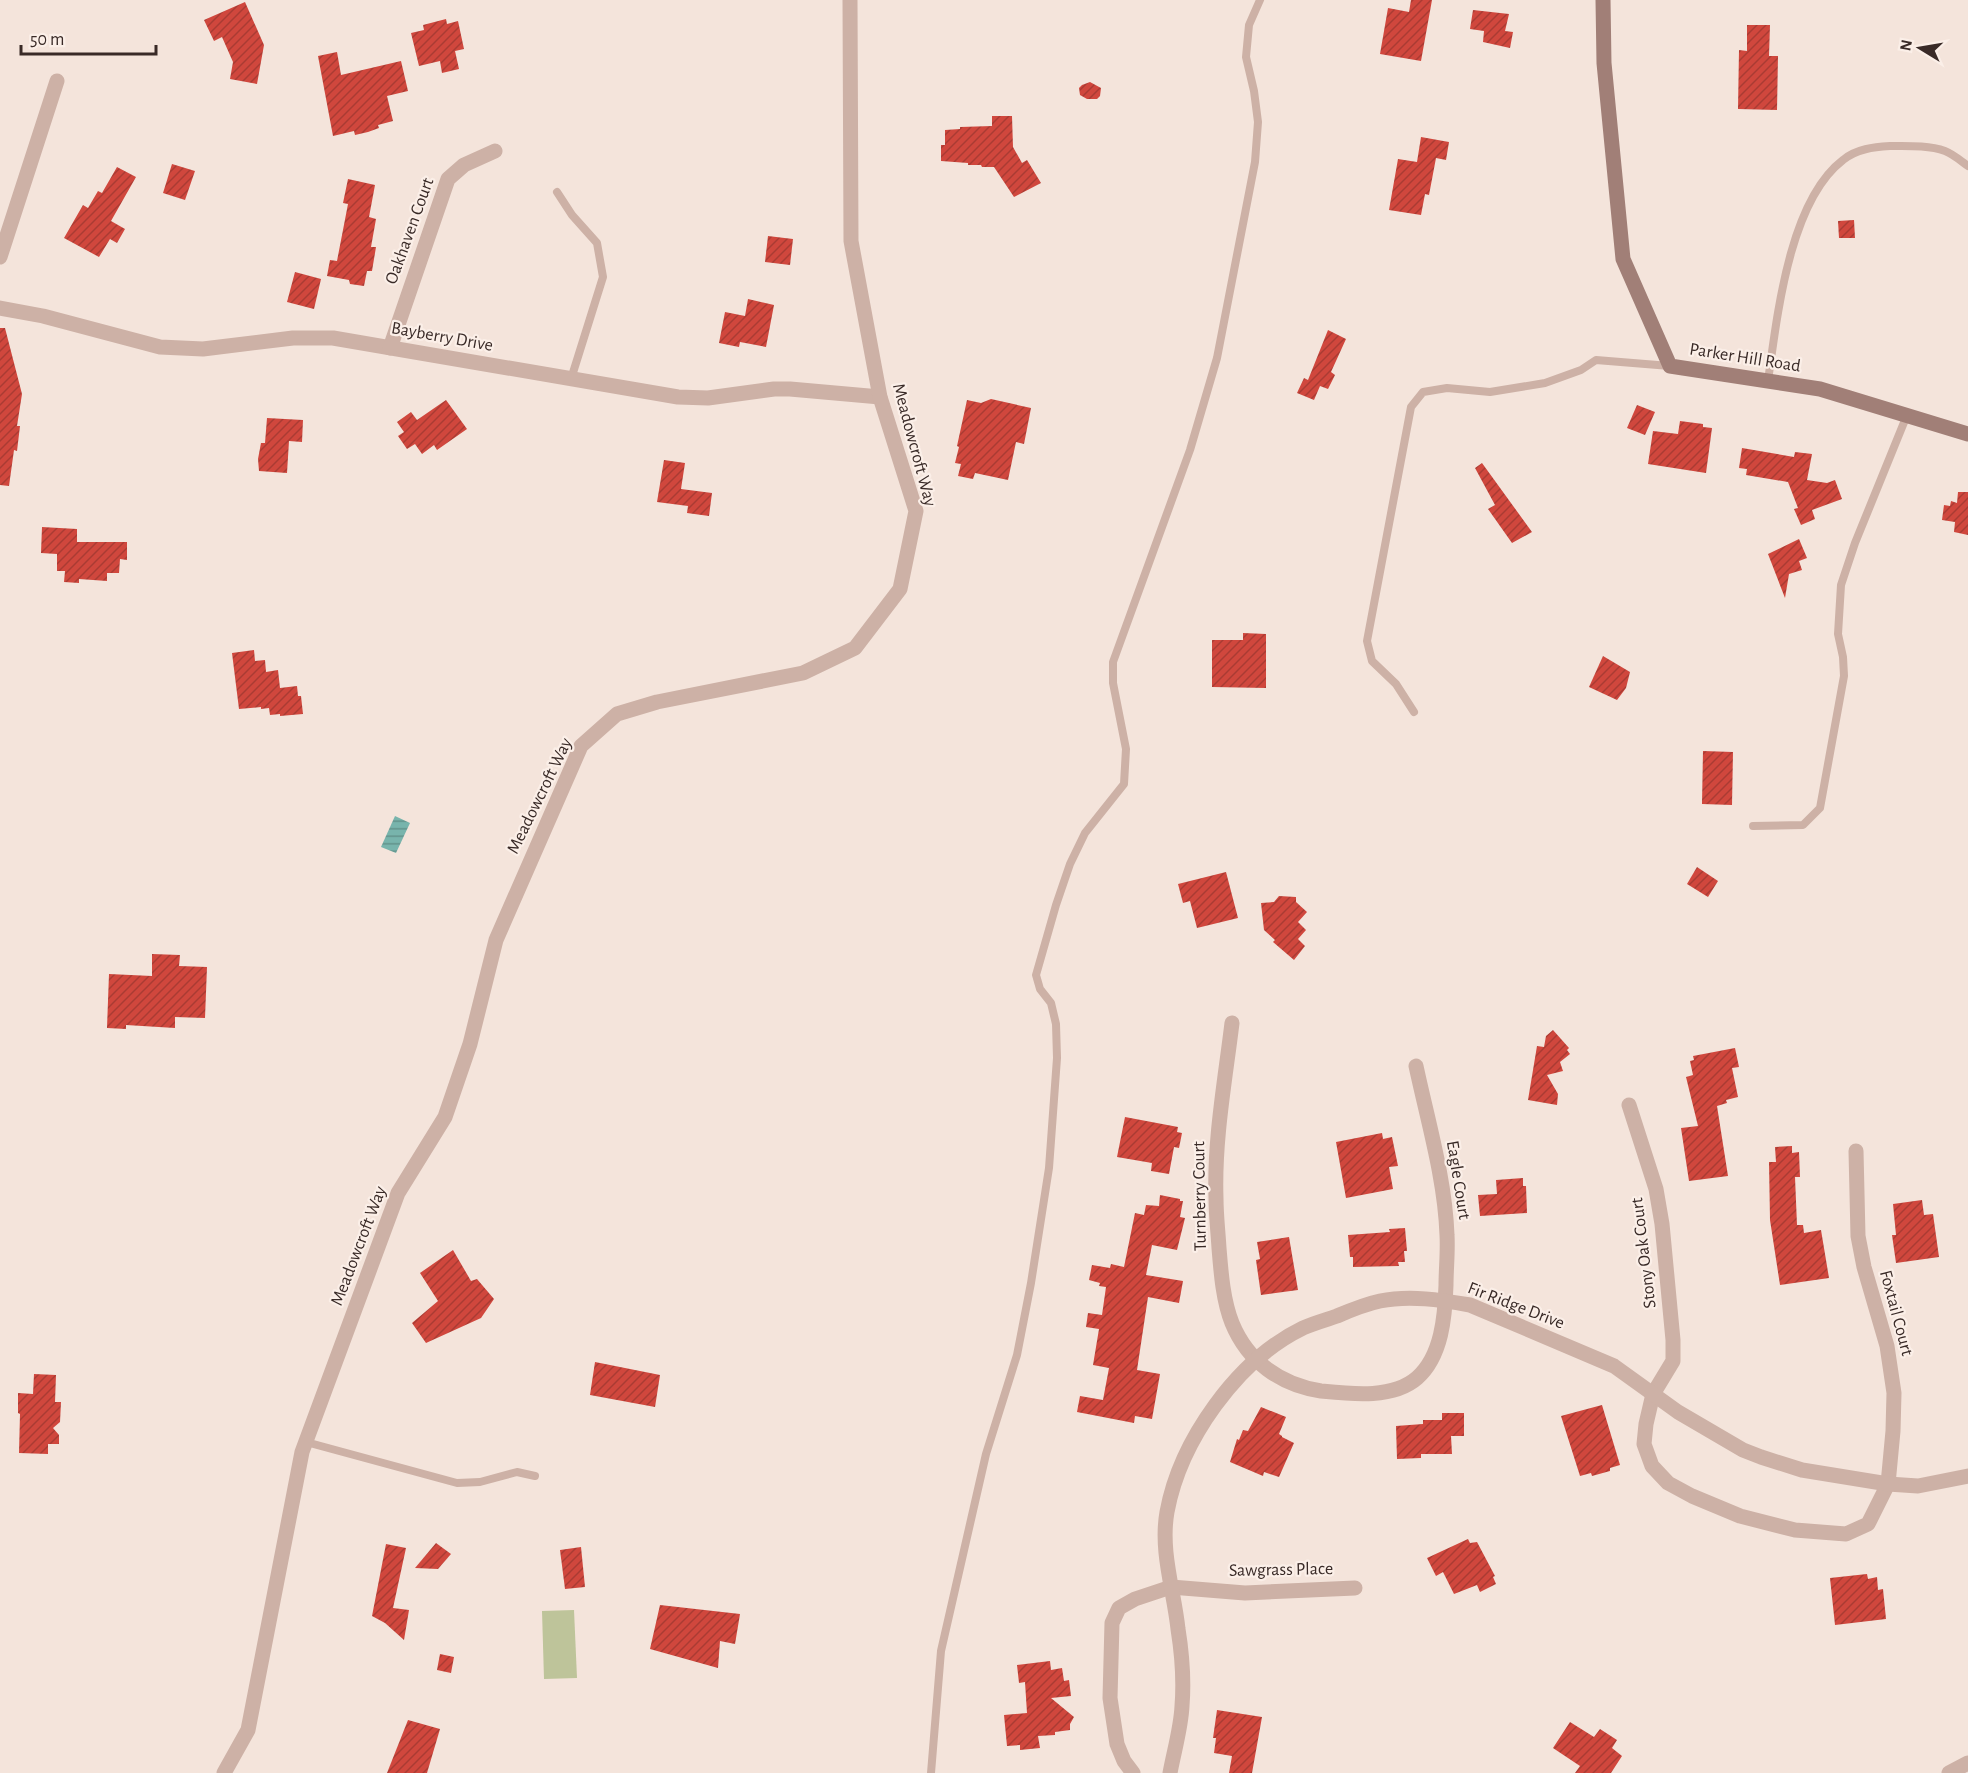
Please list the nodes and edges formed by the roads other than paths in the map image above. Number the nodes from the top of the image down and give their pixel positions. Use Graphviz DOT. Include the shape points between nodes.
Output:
graph roads {
  1 [pos="850,0"];
  2 [pos="1260,0"];
  3 [pos="1603,0"];
  4 [pos="57,81"];
  5 [pos="495,151"];
  6 [pos="1968,166"];
  7 [pos="557,192"];
  8 [pos="0,257"];
  9 [pos="0,308"];
  10 [pos="390,348"];
  11 [pos="1670,366"];
  12 [pos="571,378"];
  13 [pos="1768,381"];
  14 [pos="880,397"];
  15 [pos="1907,416"];
  16 [pos="1968,434"];
  17 [pos="1414,712"];
  18 [pos="1753,826"];
  19 [pos="1232,1023"];
  20 [pos="1416,1066"];
  21 [pos="1629,1106"];
  22 [pos="1856,1151"];
  23 [pos="1446,1300"];
  24 [pos="1256,1361"];
  25 [pos="1653,1394"];
  26 [pos="306,1442"];
  27 [pos="535,1476"];
  28 [pos="1968,1476"];
  29 [pos="1888,1485"];
  30 [pos="1171,1587"];
  31 [pos="1355,1588"];
  32 [pos="1968,1763"];
  33 [pos="224,1773"];
  34 [pos="931,1773"];
  35 [pos="1133,1773"];
  36 [pos="1170,1773"];
  37 [pos="1949,1773"];
  1 -- 14 [label="street, Meadowcroft Way" via="851,241"];
  2 -- 34 [label="lane" via="1249,25 1246,57 1258,122 1255,162 1217,358 1190,450 1113,662 1113,683 1126,749 1124,784 1085,833 1070,864 1036,975 1040,989 1051,1003 1056,1024 1049,1168 1017,1355 986,1454 941,1651"];
  3 -- 11 [label="street, Parker Hill Road" via="1604,63 1623,259"];
  4 -- 8 [label="street"];
  5 -- 10 [label="street, Oakhaven Court" via="464,165 448,179"];
  6 -- 13 [label="lane" via="1944,151 1874,147 1844,159 1829,173 1816,190 1788,259"];
  7 -- 12 [label="lane" via="597,243 603,277"];
  9 -- 10 [label="street, Bayberry Drive" via="160,347 203,349 293,338 333,338"];
  10 -- 12 [label="street, Bayberry Drive"];
  11 -- 13 [label="street, Parker Hill Road"];
  11 -- 17 [label="lane" via="1596,360 1581,370 1545,382 1490,392 1447,388 1424,392 1411,407 1367,641 1372,661 1396,684"];
  12 -- 14 [label="street, Bayberry Drive" via="678,397 708,398 790,389"];
  13 -- 15 [label="street, Parker Hill Road" via="1820,389"];
  14 -- 26 [label="street, Meadowcroft Way" via="916,511 900,589 855,648 803,673 657,702 618,714 581,746 496,940 470,1044 445,1117 398,1193"];
  15 -- 16 [label="street, Parker Hill Road"];
  15 -- 18 [label="lane" via="1841,585 1838,634 1844,676 1820,808 1803,825"];
  19 -- 24 [label="street, Turnberry Court" via="1215,1198 1225,1296 1233,1324"];
  20 -- 23 [label="street, Eagle Court" via="1441,1180 1447,1235"];
  21 -- 25 [label="street, Stony Oak Court" via="1656,1189 1673,1340 1673,1360"];
  22 -- 29 [label="street, Foxtail Court" via="1858,1236 1887,1346 1894,1393"];
  23 -- 24 [label="street, Fir Ridge Drive" via="1381,1301 1355,1309 1303,1328"];
  23 -- 24 [label="street, Eagle Court" via="1443,1330 1433,1356 1418,1377 1400,1389 1345,1394 1312,1389 1286,1382"];
  23 -- 25 [label="street, Fir Ridge Drive" via="1470,1305 1614,1366"];
  24 -- 30 [label="street, Fir Ridge Drive" via="1234,1381 1208,1415 1176,1480 1167,1513 1166,1553"];
  25 -- 29 [label="street, Fir Ridge Drive" via="1718,1436 1761,1457 1802,1470"];
  25 -- 29 [label="street, Stony Oak Court" via="1644,1444 1652,1466 1668,1483 1740,1516 1795,1530 1846,1534 1868,1524"];
  26 -- 27 [label="lane" via="457,1483 480,1482 517,1472"];
  26 -- 33 [label="street, Meadowcroft Way" via="248,1730"];
  28 -- 29 [label="street, Fir Ridge Drive" via="1918,1486"];
  30 -- 31 [label="street, Sawgrass Place" via="1245,1593"];
  30 -- 35 [label="street" via="1119,1608 1112,1623 1110,1698 1117,1744"];
  30 -- 36 [label="street, Fir Ridge Drive" via="1182,1667 1182,1707"];
  32 -- 37 [label="street"];
}
